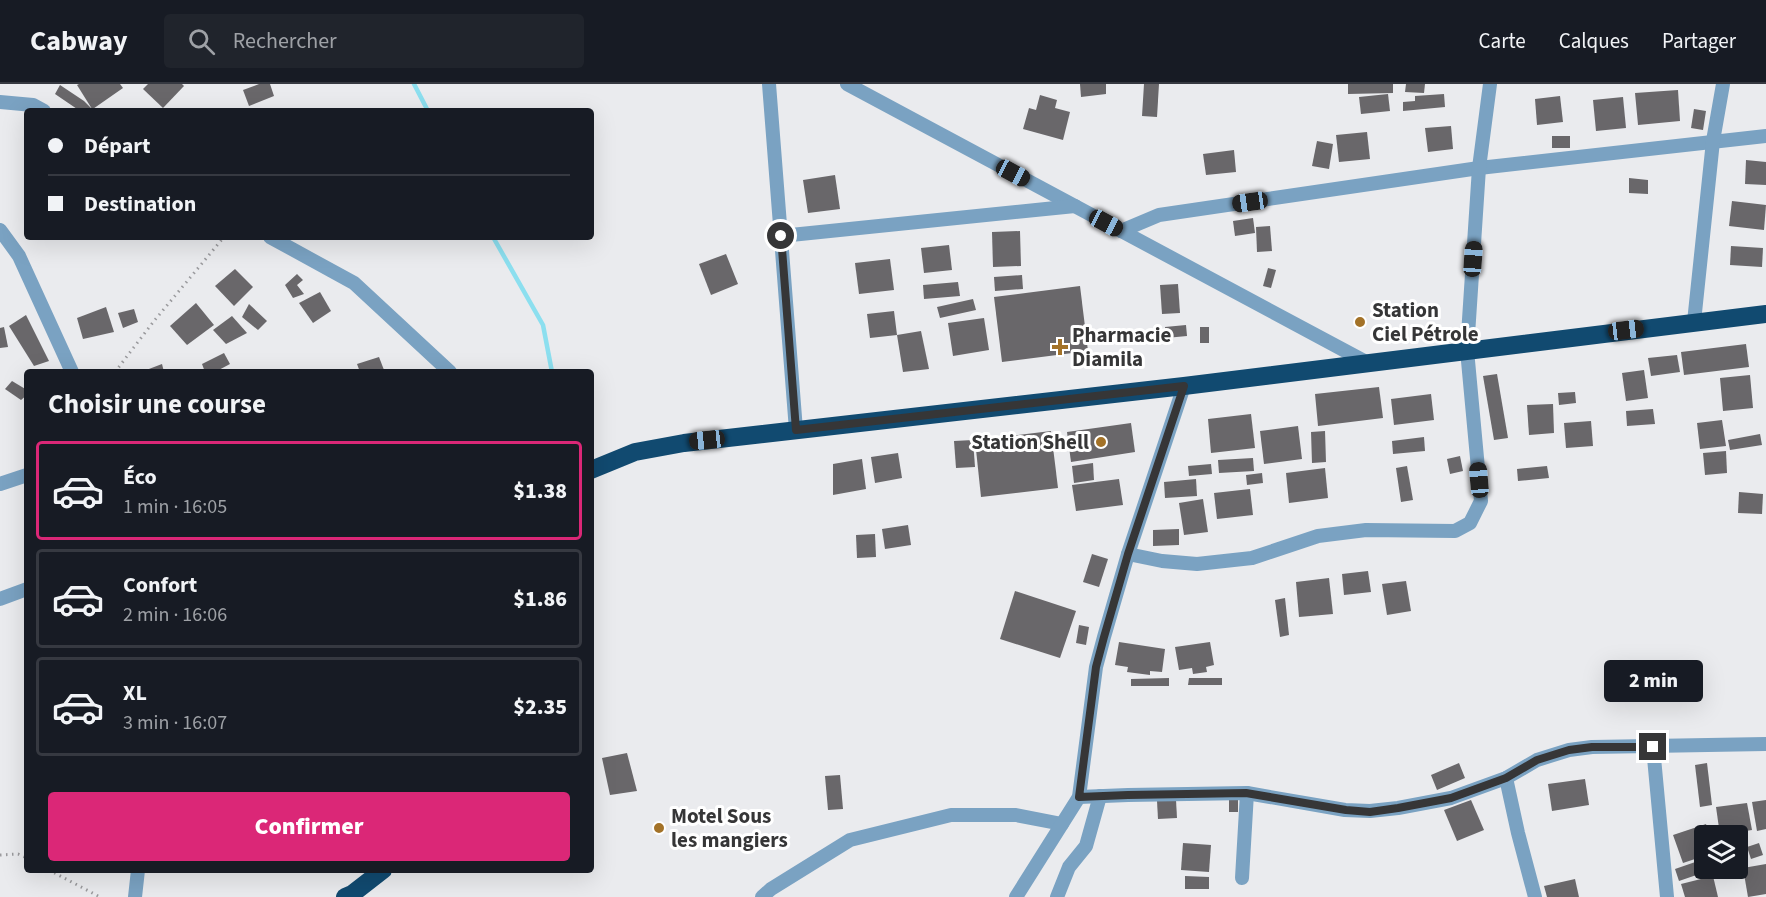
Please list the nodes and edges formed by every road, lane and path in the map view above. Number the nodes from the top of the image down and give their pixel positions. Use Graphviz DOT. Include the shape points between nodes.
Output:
graph roads {
  1 [pos="769,84"];
  2 [pos="848,84"];
  3 [pos="1490,84"];
  4 [pos="1723,84"];
  5 [pos="0,102"];
  6 [pos="38,108"];
  7 [pos="1766,136"];
  8 [pos="1713,141"];
  9 [pos="1479,168"];
  10 [pos="1075,206"];
  11 [pos="0,230"];
  12 [pos="1121,231"];
  13 [pos="781,236"];
  14 [pos="222,240"];
  15 [pos="275,240"];
  16 [pos="1766,314"];
  17 [pos="1694,322"];
  18 [pos="1467,350"];
  19 [pos="1365,362"];
  20 [pos="71,369"];
  21 [pos="117,369"];
  22 [pos="447,369"];
  23 [pos="1184,386"];
  24 [pos="796,430"];
  25 [pos="594,469"];
  26 [pos="24,476"];
  27 [pos="0,484"];
  28 [pos="1128,554"];
  29 [pos="24,590"];
  30 [pos="0,599"];
  31 [pos="1766,744"];
  32 [pos="1653,747"];
  33 [pos="1506,778"];
  34 [pos="1246,793"];
  35 [pos="1100,796"];
  36 [pos="1079,797"];
  37 [pos="1062,824"];
  38 [pos="0,855"];
  39 [pos="24,857"];
  40 [pos="55,873"];
  41 [pos="138,873"];
  42 [pos="379,873"];
  43 [pos="1242,878"];
  44 [pos="100,897"];
  45 [pos="135,897"];
  46 [pos="345,897"];
  47 [pos="762,897"];
  48 [pos="1016,897"];
  49 [pos="1057,897"];
  50 [pos="1535,897"];
  51 [pos="1667,897"];
  1 -- 13 [label="street"];
  2 -- 10 [label="street"];
  3 -- 9 [label="street"];
  4 -- 8 [label="street"];
  5 -- 6 [label="street"];
  7 -- 8 [label="street"];
  8 -- 9 [label="street"];
  8 -- 17 [label="street"];
  9 -- 12 [label="street" via="1159,215"];
  9 -- 18 [label="street"];
  10 -- 12 [label="street"];
  10 -- 13 [label="street"];
  11 -- 20 [label="street" via="19,256"];
  12 -- 19 [label="street"];
  13 -- 24 [label="street"];
  14 -- 21 [label="path"];
  15 -- 22 [label="street" via="354,283"];
  16 -- 17 [label="highway"];
  17 -- 18 [label="highway"];
  18 -- 19 [label="highway"];
  18 -- 28 [label="street" via="1481,501 1470,523 1455,531 1366,530 1318,536 1252,558 1197,564"];
  19 -- 23 [label="highway"];
  23 -- 24 [label="highway"];
  23 -- 28 [label="street"];
  24 -- 25 [label="highway" via="635,452"];
  26 -- 27 [label="street"];
  28 -- 36 [label="street" via="1096,667"];
  29 -- 30 [label="street"];
  31 -- 32 [label="street"];
  32 -- 33 [label="street" via="1569,750 1537,760"];
  32 -- 51 [label="street"];
  33 -- 34 [label="street" via="1451,798 1370,812"];
  33 -- 50 [label="street"];
  34 -- 35 [label="street"];
  34 -- 43 [label="street"];
  35 -- 36 [label="street"];
  35 -- 49 [label="street" via="1086,846 1069,867"];
  36 -- 37 [label="street"];
  37 -- 47 [label="street" via="1016,815 951,815 850,840"];
  37 -- 48 [label="street"];
  38 -- 39 [label="path"];
  40 -- 44 [label="path"];
  41 -- 45 [label="street"];
  42 -- 46 [label="highway"];
}
